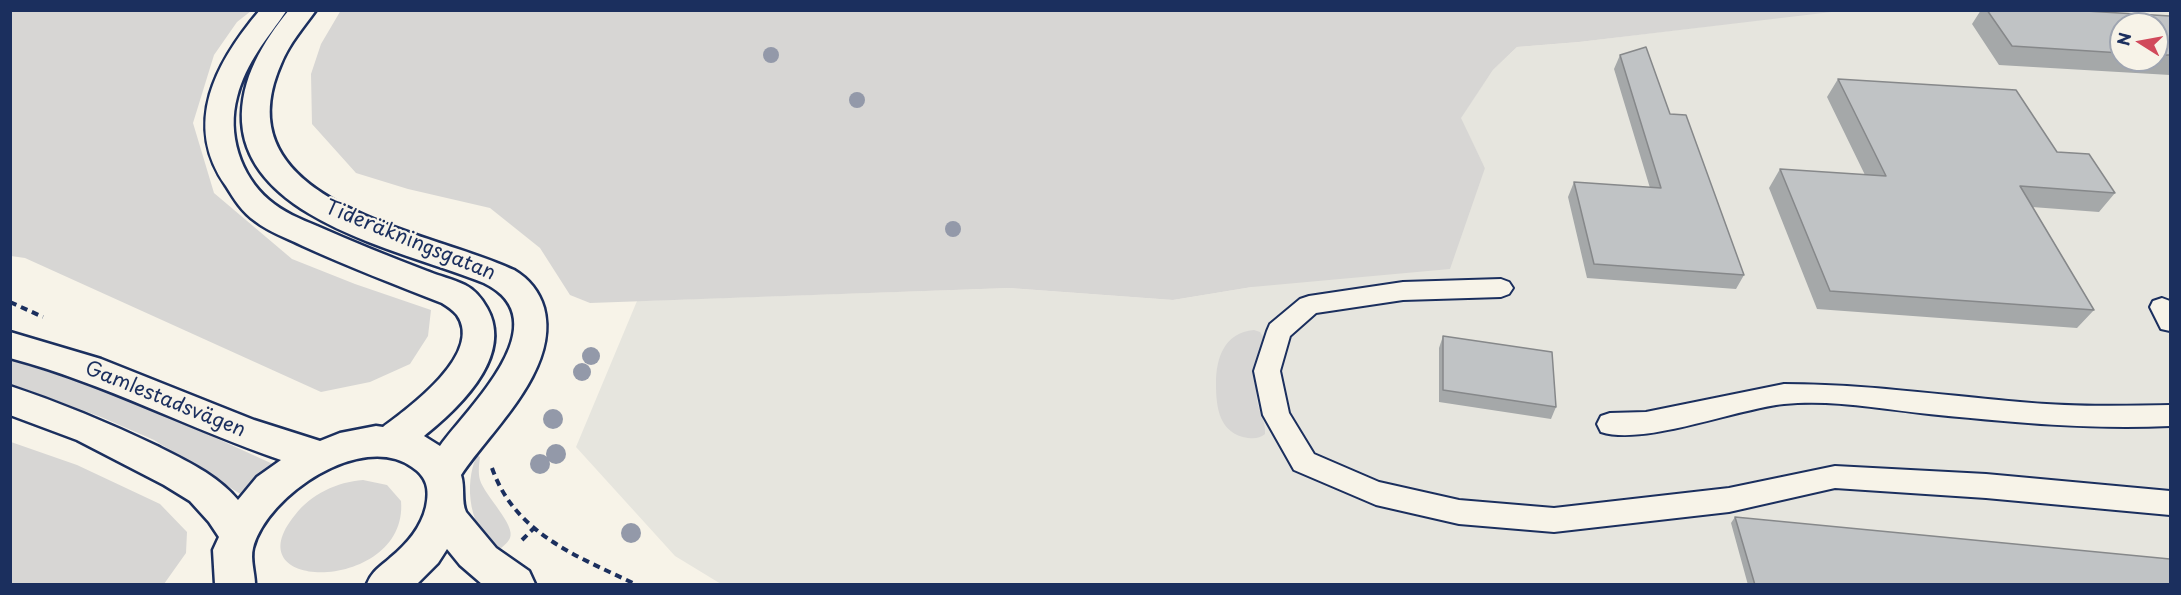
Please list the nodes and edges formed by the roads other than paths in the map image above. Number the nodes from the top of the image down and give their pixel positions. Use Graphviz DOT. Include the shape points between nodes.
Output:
graph roads {
  1 [pos="274,10"];
  2 [pos="303,10"];
  3 [pos="1502,288"];
  4 [pos="10,345"];
  5 [pos="10,400"];
  6 [pos="2170,416"];
  7 [pos="1610,424"];
  8 [pos="390,442"];
  9 [pos="320,456"];
  10 [pos="442,473"];
  11 [pos="2170,503"];
  12 [pos="444,511"];
  13 [pos="237,532"];
  14 [pos="227,581"];
  15 [pos="387,585"];
  16 [pos="515,585"];
  1 -- 8 [label="street, Tideräkningsgatan" via="248,42 227,79 219,135 227,169 260,210 281,222 341,251 454,294 474,314 479,330 477,348 449,391"];
  2 -- 10 [label="street, Tideräkningsgatan" via="272,53 255,97 259,141 274,168 297,192 317,203 500,277 522,294 531,328 520,367"];
  3 -- 11 [label="lane" via="1404,291 1309,305 1279,331 1268,371 1276,415 1304,462 1376,493 1459,512 1554,520 1729,500 1835,477"];
  4 -- 9 [label="street, Gamlestadsvägen" via="114,378 279,446"];
  5 -- 13 [label="street" via="90,430 177,474 203,490"];
  6 -- 7 [label="lane" via="2034,414 1839,394 1784,394 1646,423"];
  8 -- 9 [label="street" via="356,444"];
  8 -- 10 [label="street" via="425,454"];
  9 -- 13 [label="street" via="293,470 270,489"];
  10 -- 12 [label="street" via="446,491"];
  12 -- 15 [label="street" via="429,545"];
  12 -- 16 [label="street" via="463,544"];
  13 -- 14 [label="street"];
}
